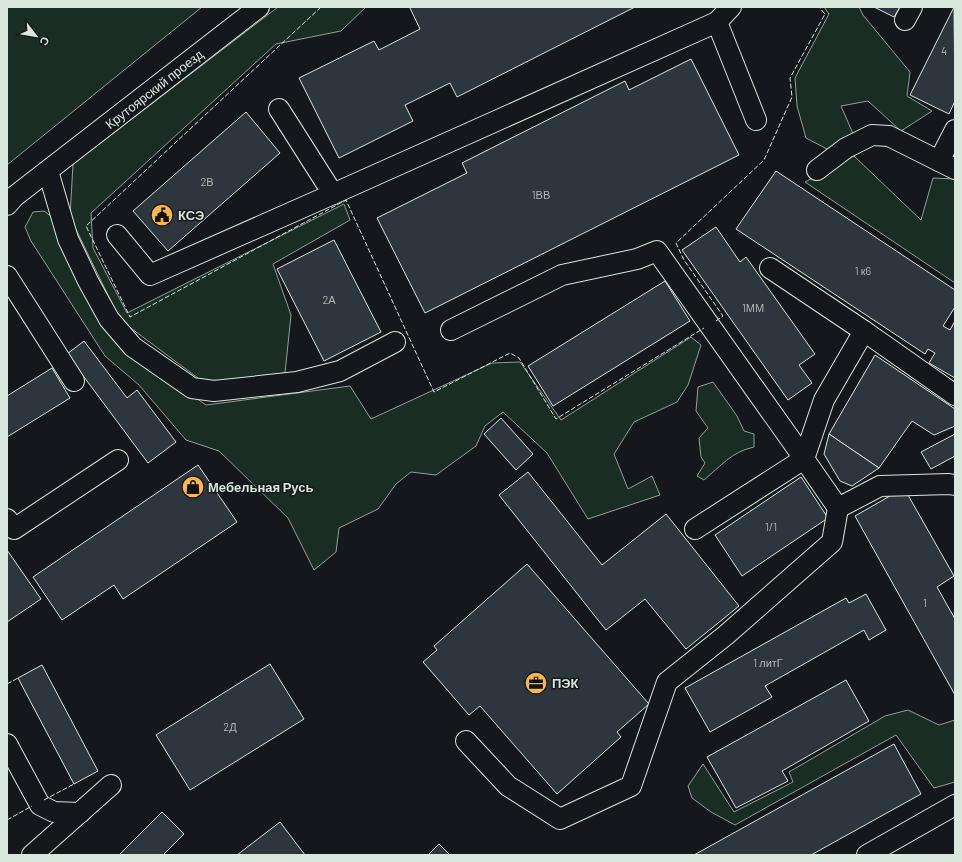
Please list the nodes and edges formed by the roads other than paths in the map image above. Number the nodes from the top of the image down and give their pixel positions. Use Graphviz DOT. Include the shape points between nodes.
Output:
graph roads {
  1 [pos="259,7"];
  2 [pos="731,7"];
  3 [pos="717,22"];
  4 [pos="279,109"];
  5 [pos="756,120"];
  6 [pos="955,130"];
  7 [pos="947,165"];
  8 [pos="817,170"];
  9 [pos="48,171"];
  10 [pos="333,194"];
  11 [pos="7,205"];
  12 [pos="117,234"];
  13 [pos="770,268"];
  14 [pos="7,276"];
  15 [pos="451,330"];
  16 [pos="864,331"];
  17 [pos="395,342"];
  18 [pos="74,381"];
  19 [pos="955,395"];
  20 [pos="804,459"];
  21 [pos="118,460"];
  22 [pos="955,485"];
  23 [pos="838,508"];
  24 [pos="7,519"];
  25 [pos="695,529"];
  26 [pos="466,741"];
  27 [pos="7,744"];
  28 [pos="111,785"];
  29 [pos="955,804"];
  30 [pos="80,813"];
  31 [pos="32,855"];
  32 [pos="866,855"];
  1 -- 9 [label="street, Крутоярский проезд"];
  2 -- 3 [label="street"];
  3 -- 5 [label="street"];
  3 -- 10 [label="street"];
  4 -- 10 [label="street"];
  6 -- 7 [label="street"];
  7 -- 8 [label="street" via="888,136 872,135 846,148"];
  9 -- 11 [label="street, Крутоярский проезд"];
  9 -- 17 [label="street" via="68,238 109,320 133,347 192,388 214,391 297,382 340,371"];
  10 -- 12 [label="street" via="150,275"];
  13 -- 16 [label="street"];
  14 -- 18 [label="street"];
  15 -- 20 [label="street" via="562,275 637,259 657,251"];
  16 -- 19 [label="street"];
  16 -- 20 [label="street" via="824,400"];
  20 -- 23 [label="street"];
  20 -- 25 [label="street"];
  21 -- 24 [label="street" via="14,529"];
  22 -- 23 [label="street" via="880,486"];
  23 -- 26 [label="street" via="832,542 726,635 667,682 631,786 560,819 508,786"];
  27 -- 30 [label="street" via="40,806 54,812"];
  28 -- 30 [label="street"];
  29 -- 32 [label="street"];
  30 -- 31 [label="street"];
}
